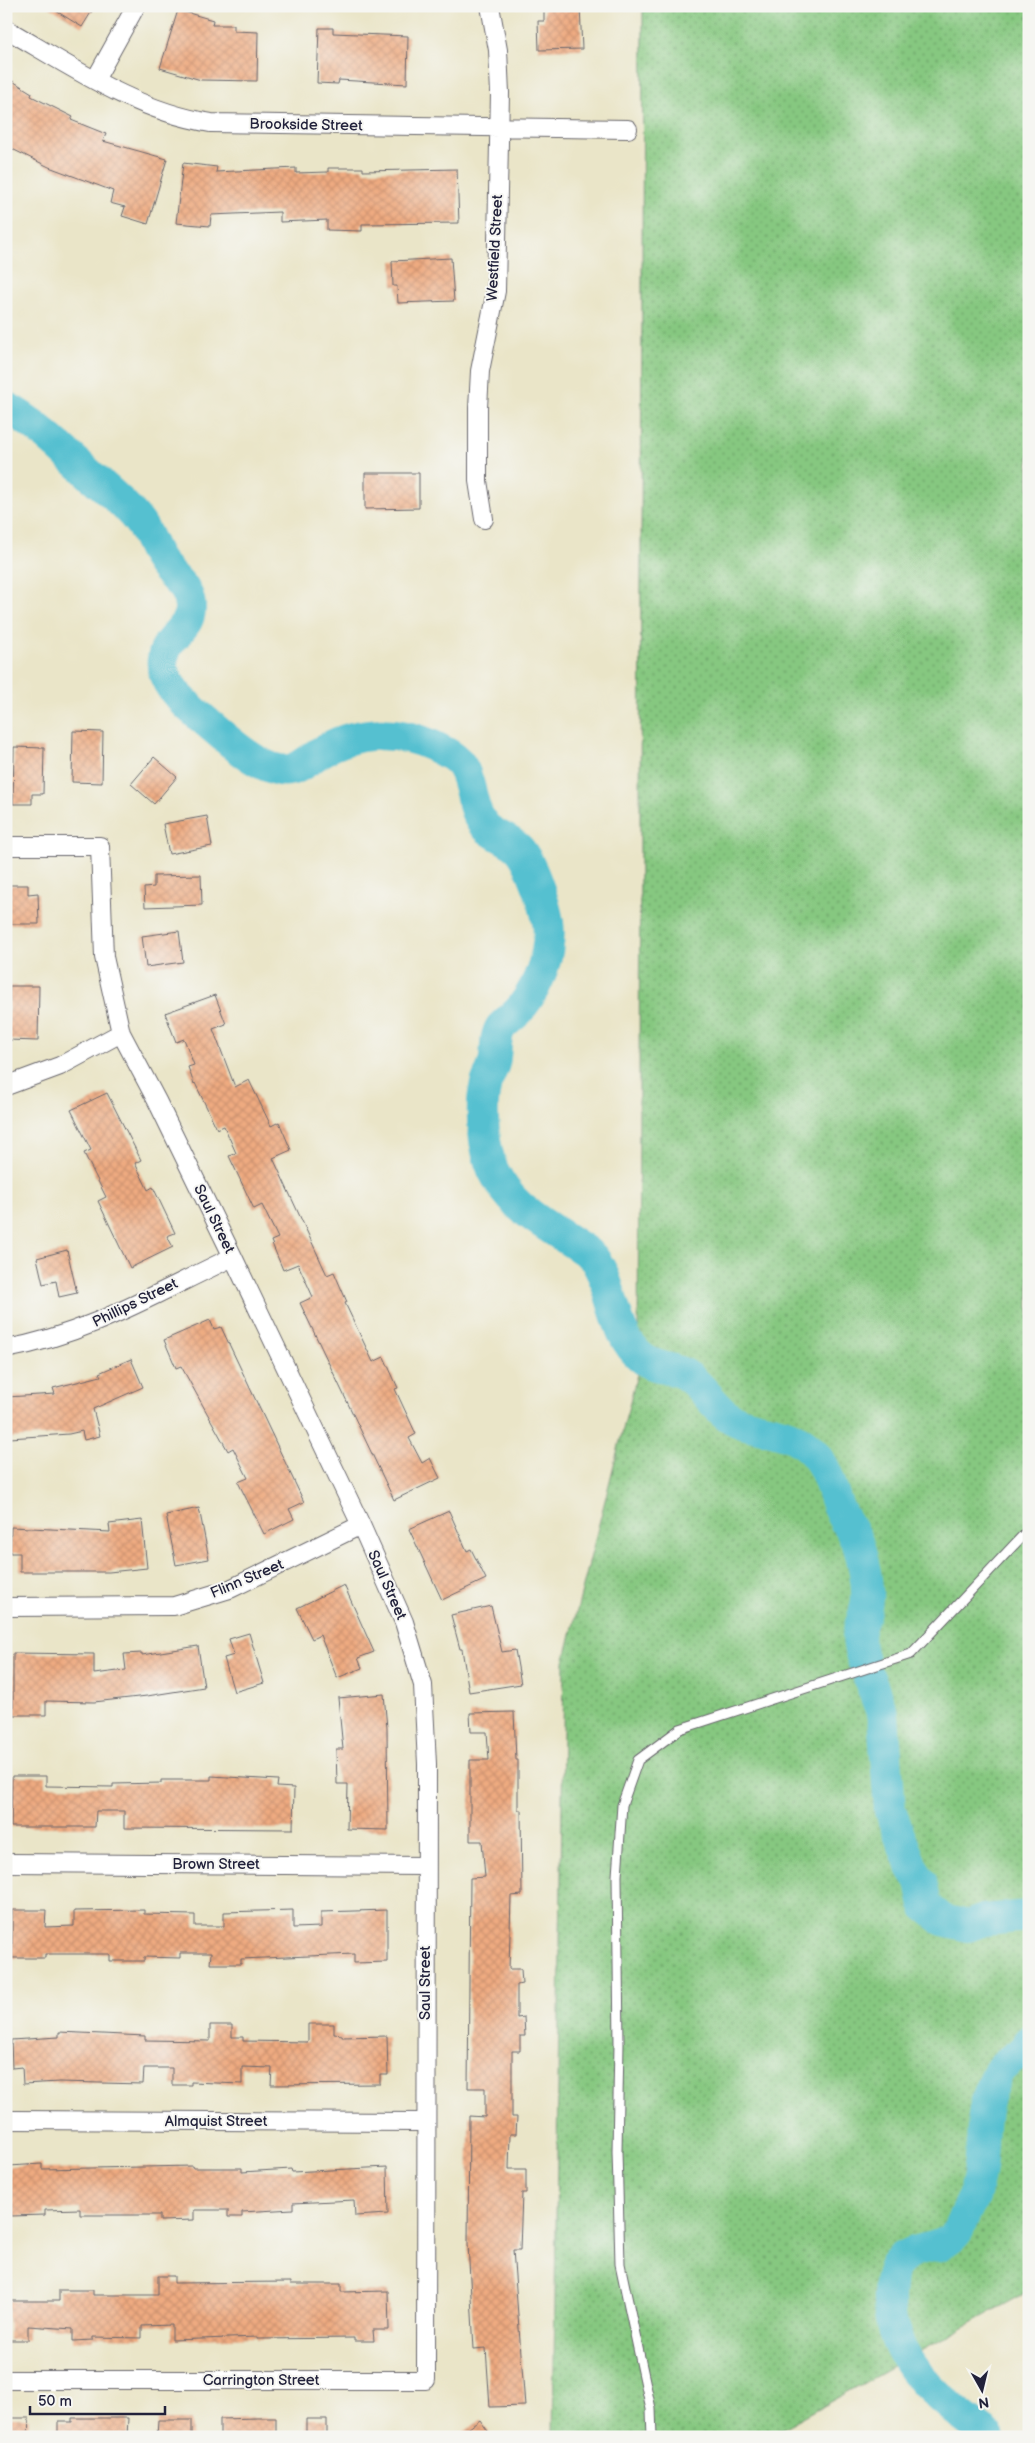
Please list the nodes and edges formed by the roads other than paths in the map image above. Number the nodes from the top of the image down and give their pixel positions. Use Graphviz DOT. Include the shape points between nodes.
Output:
graph roads {
  1 [pos="136,6"];
  2 [pos="490,6"];
  3 [pos="6,29"];
  4 [pos="95,80"];
  5 [pos="500,128"];
  6 [pos="628,129"];
  7 [pos="484,519"];
  8 [pos="6,846"];
  9 [pos="121,1033"];
  10 [pos="6,1086"];
  11 [pos="233,1257"];
  12 [pos="6,1349"];
  13 [pos="361,1526"];
  14 [pos="1029,1529"];
  15 [pos="6,1606"];
  16 [pos="6,1863"];
  17 [pos="425,1866"];
  18 [pos="6,2120"];
  19 [pos="425,2122"];
  20 [pos="6,2380"];
  21 [pos="426,2380"];
  22 [pos="652,2437"];
  1 -- 4 [label="street"];
  2 -- 5 [label="street, Westfield Street" via="498,50"];
  3 -- 4 [label="street, Brookside Street"];
  4 -- 5 [label="street, Brookside Street" via="160,112 211,124"];
  5 -- 6 [label="street, Brookside Street"];
  5 -- 7 [label="street, Westfield Street" via="496,291 480,371 478,408 478,481"];
  8 -- 9 [label="street, Saul Street" via="100,846 104,957"];
  9 -- 10 [label="street" via="60,1066"];
  9 -- 11 [label="street, Saul Street"];
  11 -- 12 [label="street, Phillips Street" via="104,1321"];
  11 -- 13 [label="street, Saul Street"];
  13 -- 15 [label="street, Flinn Street" via="230,1589 174,1606"];
  13 -- 17 [label="street, Saul Street" via="404,1622 423,1685"];
  14 -- 22 [label="lane" via="911,1654 680,1729 638,1760 622,1805 617,1876 617,2151 620,2264 651,2409"];
  16 -- 17 [label="street, Brown Street"];
  17 -- 19 [label="street, Saul Street"];
  18 -- 19 [label="street, Almquist Street"];
  19 -- 21 [label="street, Saul Street"];
  20 -- 21 [label="street, Carrington Street"];
}
